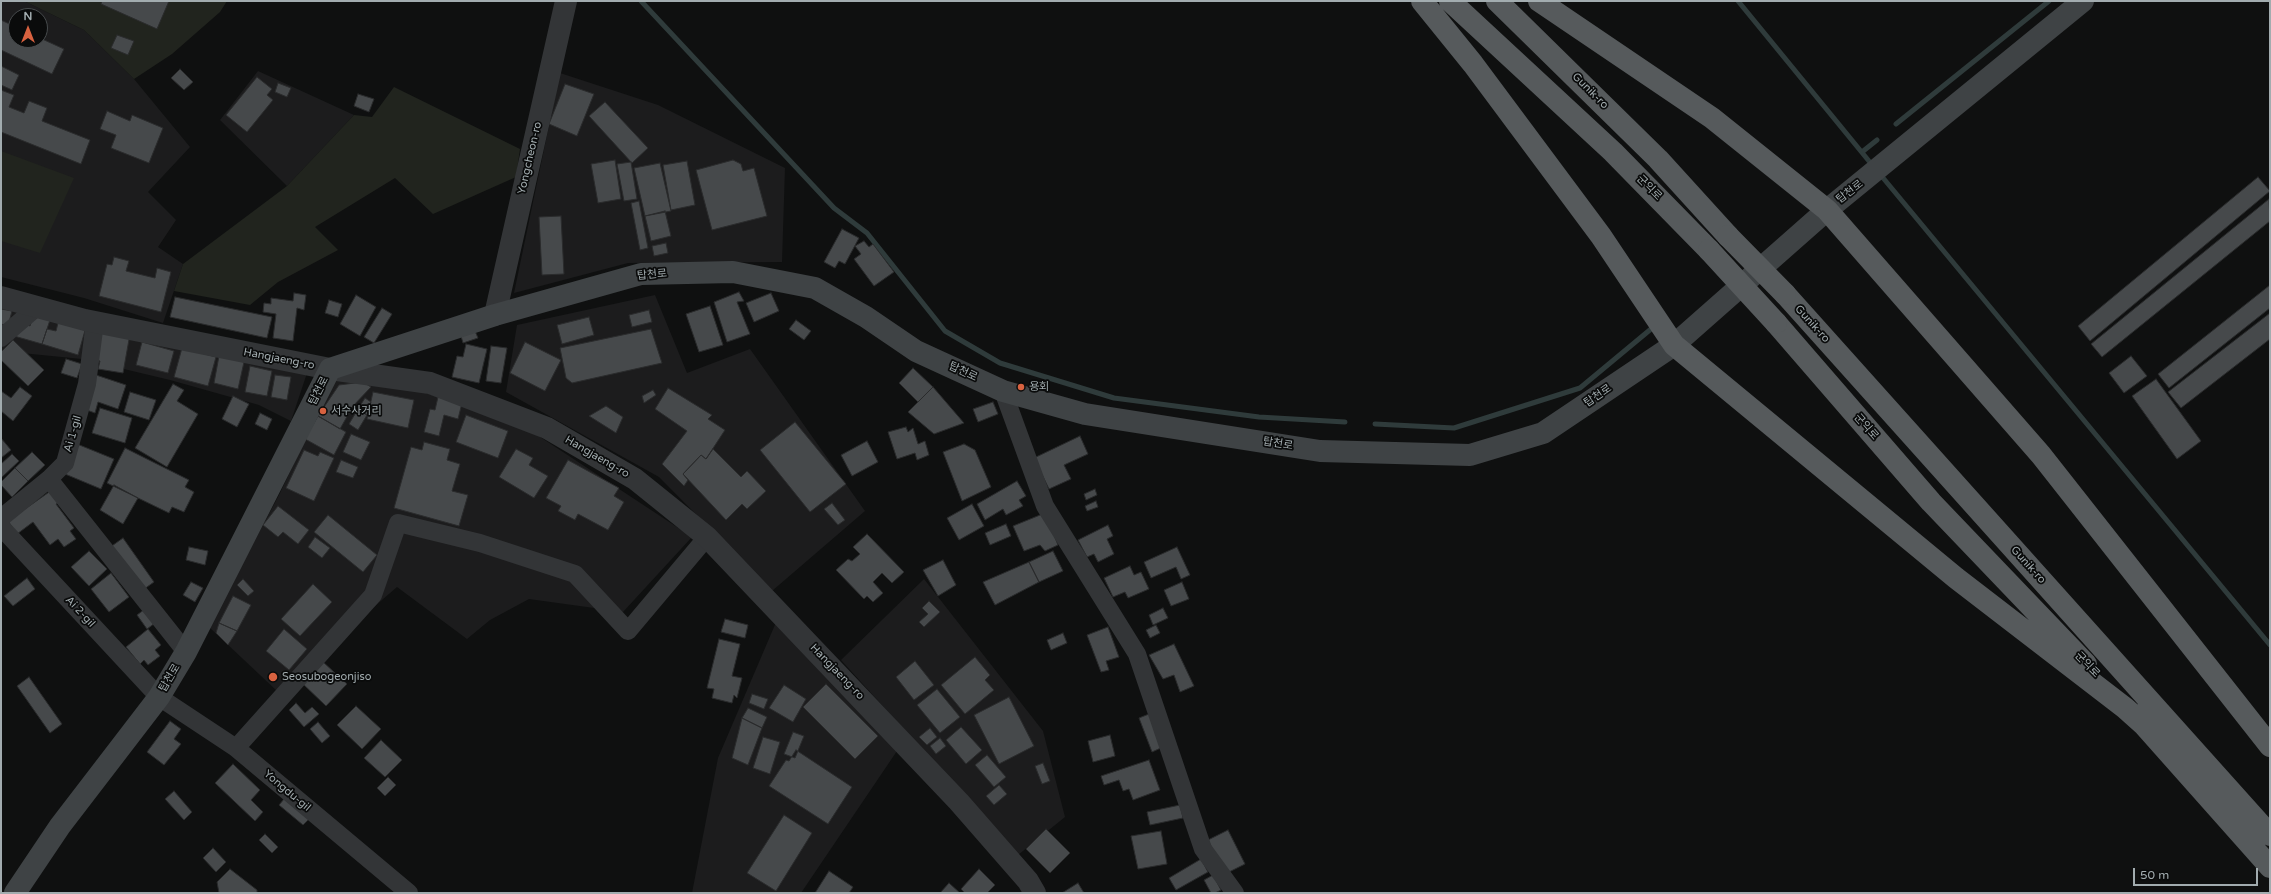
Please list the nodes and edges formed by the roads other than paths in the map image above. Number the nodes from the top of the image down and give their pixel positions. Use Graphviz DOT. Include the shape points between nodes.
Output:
graph roads {
  1 [pos="566,1"];
  2 [pos="1422,1"];
  3 [pos="1450,1"];
  4 [pos="1497,1"];
  5 [pos="1539,1"];
  6 [pos="2083,1"];
  7 [pos="1827,210"];
  8 [pos="1,297"];
  9 [pos="37,307"];
  10 [pos="494,315"];
  11 [pos="95,322"];
  12 [pos="1,338"];
  13 [pos="1674,345"];
  14 [pos="330,369"];
  15 [pos="1003,391"];
  16 [pos="49,479"];
  17 [pos="1,518"];
  18 [pos="1,527"];
  19 [pos="707,537"];
  20 [pos="186,652"];
  21 [pos="159,697"];
  22 [pos="2144,725"];
  23 [pos="2270,746"];
  24 [pos="236,748"];
  25 [pos="2270,835"];
  26 [pos="2270,867"];
  27 [pos="15,893"];
  28 [pos="409,893"];
  29 [pos="1035,893"];
  30 [pos="1235,893"];
  1 -- 10 [label="street, Yongcheon-ro"];
  2 -- 13 [label="highway" via="1473,64 1601,236"];
  3 -- 22 [label="highway, 군익로, bridge" via="1613,152 1710,250 1931,502"];
  4 -- 25 [label="highway, Gunik-ro, bridge" via="1658,158 1728,236 1786,294"];
  5 -- 7 [label="highway" via="1712,118"];
  6 -- 7 [label="main road, 탑천로"];
  7 -- 13 [label="main road, 탑천로"];
  7 -- 23 [label="highway" via="2041,455"];
  8 -- 9 [label="street, Hangjaeng-ro"];
  9 -- 11 [label="street, Hangjaeng-ro"];
  9 -- 12 [label="street"];
  10 -- 14 [label="main road, 탑천로"];
  10 -- 15 [label="main road, 탑천로" via="641,274 733,272 815,288 866,317 916,351"];
  11 -- 14 [label="street, Hangjaeng-ro"];
  11 -- 16 [label="street, Ai 1-gil" via="87,384 64,463"];
  13 -- 15 [label="main road, 탑천로" via="1543,433 1470,455 1320,451 1085,414"];
  13 -- 22 [label="highway" via="1956,578"];
  14 -- 19 [label="street, Hangjaeng-ro" via="430,383 547,428 635,479"];
  14 -- 20 [label="main road, 탑천로"];
  15 -- 30 [label="street" via="1045,506 1137,654 1203,850"];
  16 -- 17 [label="street, Ai 1-gil"];
  16 -- 20 [label="street"];
  18 -- 21 [label="street, Ai 2-gil"];
  19 -- 24 [label="street" via="628,631 575,574 480,543 398,523 373,595"];
  19 -- 29 [label="street, Hangjaeng-ro" via="954,796 1028,881"];
  20 -- 21 [label="main road, 탑천로"];
  21 -- 24 [label="street, Yongdu-gil"];
  21 -- 27 [label="main road, 탑천로" via="60,826"];
  22 -- 26 [label="highway, 군익로"];
  24 -- 28 [label="street, Yongdu-gil"];
}
